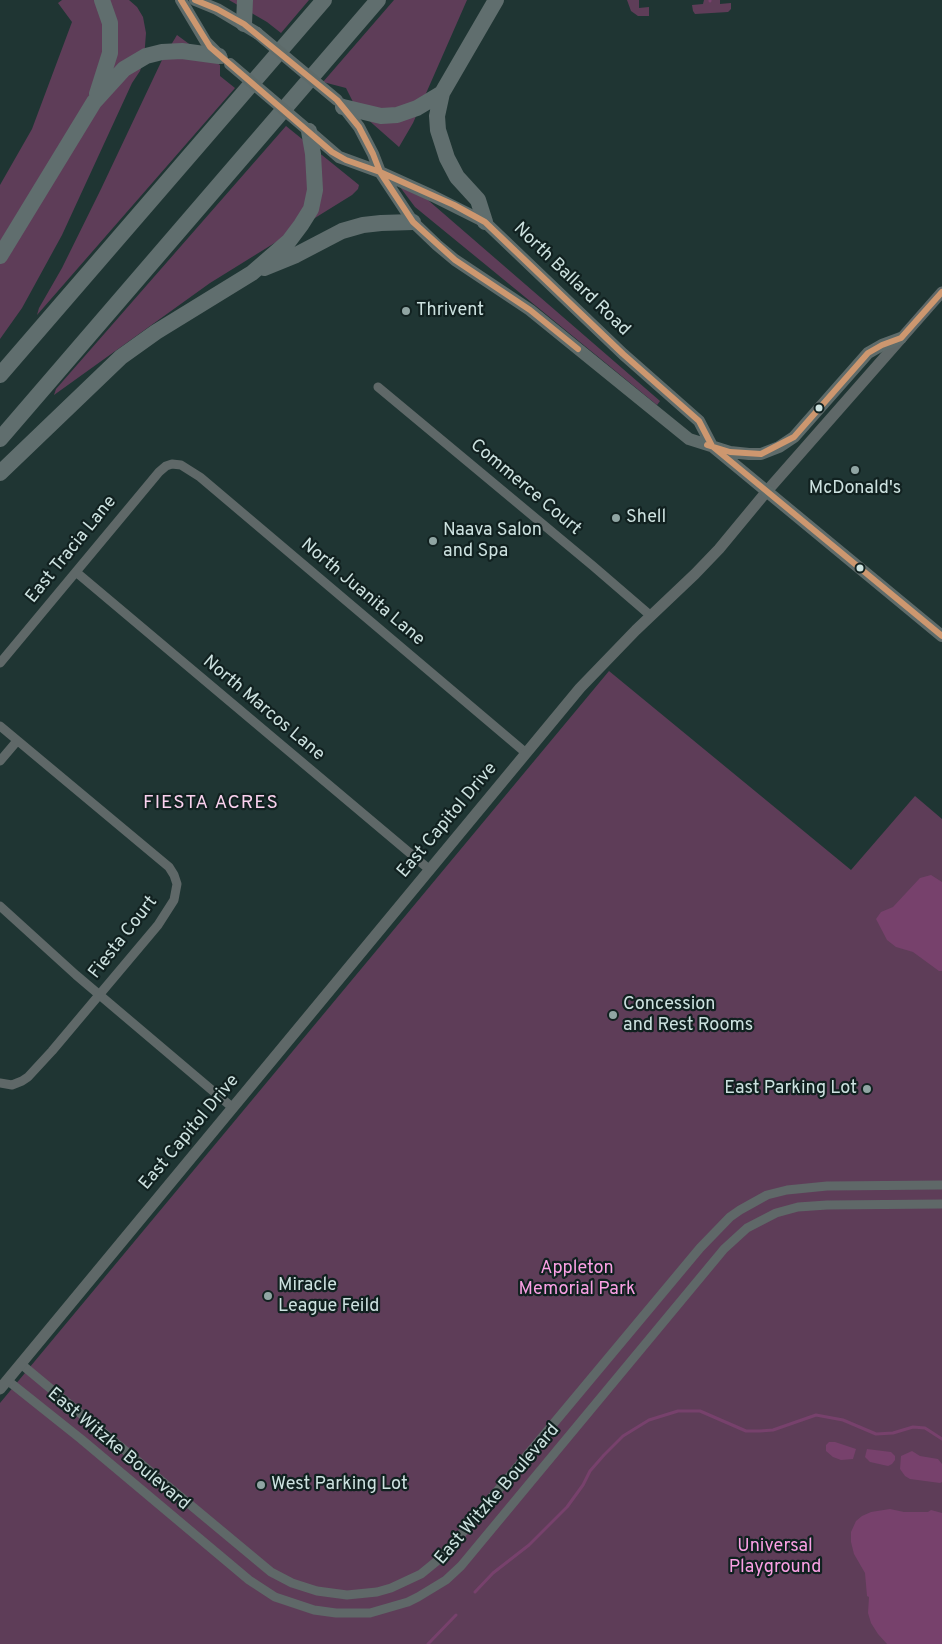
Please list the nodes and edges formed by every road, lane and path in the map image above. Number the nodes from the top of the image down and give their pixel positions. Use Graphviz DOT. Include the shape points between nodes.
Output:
graph roads {
  1 [pos="102,0"];
  2 [pos="181,0"];
  3 [pos="195,0"];
  4 [pos="245,0"];
  5 [pos="324,0"];
  6 [pos="378,0"];
  7 [pos="496,0"];
  8 [pos="250,29"];
  9 [pos="225,60"];
  10 [pos="442,93"];
  11 [pos="94,102"];
  12 [pos="340,103"];
  13 [pos="309,131"];
  14 [pos="380,172"];
  15 [pos="413,222"];
  16 [pos="485,222"];
  17 [pos="0,256"];
  18 [pos="252,273"];
  19 [pos="942,292"];
  20 [pos="901,338"];
  21 [pos="0,375"];
  22 [pos="378,387"];
  23 [pos="0,439"];
  24 [pos="712,446"];
  25 [pos="174,464"];
  26 [pos="0,473"];
  27 [pos="767,491"];
  28 [pos="76,572"];
  29 [pos="650,616"];
  30 [pos="942,636"];
  31 [pos="0,663"];
  32 [pos="0,726"];
  33 [pos="17,741"];
  34 [pos="526,753"];
  35 [pos="0,761"];
  36 [pos="430,870"];
  37 [pos="0,906"];
  38 [pos="100,995"];
  39 [pos="0,1083"];
  40 [pos="233,1108"];
  41 [pos="942,1185"];
  42 [pos="942,1204"];
  43 [pos="21,1364"];
  44 [pos="4,1384"];
  1 -- 11 [label="highway" via="110,23 110,53"];
  2 -- 9 [label="main road, North Ballard Road" via="206,42"];
  3 -- 8 [label="main road, North Ballard Road"];
  4 -- 8 [label="highway"];
  5 -- 21 [label="highway"];
  6 -- 23 [label="highway"];
  7 -- 10 [label="highway"];
  8 -- 12 [label="main road, North Ballard Road, bridge"];
  9 -- 11 [label="highway" via="182,51 146,56 124,69"];
  9 -- 13 [label="main road, North Ballard Road, bridge"];
  10 -- 12 [label="highway" via="397,115 382,116"];
  10 -- 16 [label="highway" via="438,130 447,158 457,177 478,200"];
  11 -- 17 [label="highway"];
  12 -- 14 [label="main road, North Ballard Road" via="359,127"];
  13 -- 14 [label="main road, North Ballard Road" via="339,157"];
  13 -- 18 [label="highway" via="316,177 310,209 289,241"];
  14 -- 15 [label="main road, North Ballard Road"];
  14 -- 16 [label="main road, North Ballard Road"];
  15 -- 18 [label="highway" via="362,225 342,231"];
  15 -- 24 [label="main road, North Ballard Road" via="455,260 530,310 689,439"];
  16 -- 24 [label="main road, North Ballard Road" via="626,357 699,421"];
  18 -- 26 [label="highway" via="121,356"];
  19 -- 20 [label="street, East Capitol Drive"];
  20 -- 24 [label="main road" via="868,353 794,437 779,447 761,454 749,454"];
  20 -- 27 [label="street, East Capitol Drive"];
  22 -- 29 [label="street, Commerce Court"];
  24 -- 27 [label="main road, North Ballard Road"];
  25 -- 28 [label="street, East Tracia Lane" via="166,466 149,484"];
  25 -- 34 [label="street, North Juanita Lane" via="200,477"];
  27 -- 29 [label="street, East Capitol Drive" via="719,549"];
  27 -- 30 [label="main road, North Ballard Road"];
  28 -- 31 [label="street, East Tracia Lane"];
  28 -- 36 [label="street, North Marcos Lane"];
  29 -- 34 [label="street, East Capitol Drive" via="580,688"];
  32 -- 33 [label="street"];
  33 -- 35 [label="street"];
  33 -- 38 [label="street, Fiesta Court" via="168,867 177,884 168,911"];
  34 -- 36 [label="street, East Capitol Drive"];
  36 -- 40 [label="street, East Capitol Drive"];
  37 -- 38 [label="street"];
  38 -- 39 [label="street, Fiesta Court" via="28,1077 12,1085"];
  38 -- 40 [label="street"];
  40 -- 43 [label="street, East Capitol Drive"];
  41 -- 43 [label="street, East Witzke Boulevard" via="827,1186 787,1190 767,1196 730,1217 700,1248 443,1556 421,1574 376,1592 347,1595 316,1591 271,1572"];
  42 -- 44 [label="street, East Witzke Boulevard" via="798,1207 776,1213 747,1228 724,1248 461,1566 446,1580 418,1597 370,1613 314,1610 275,1597 249,1580 81,1439"];
  43 -- 44 [label="street, East Capitol Drive"];
}
